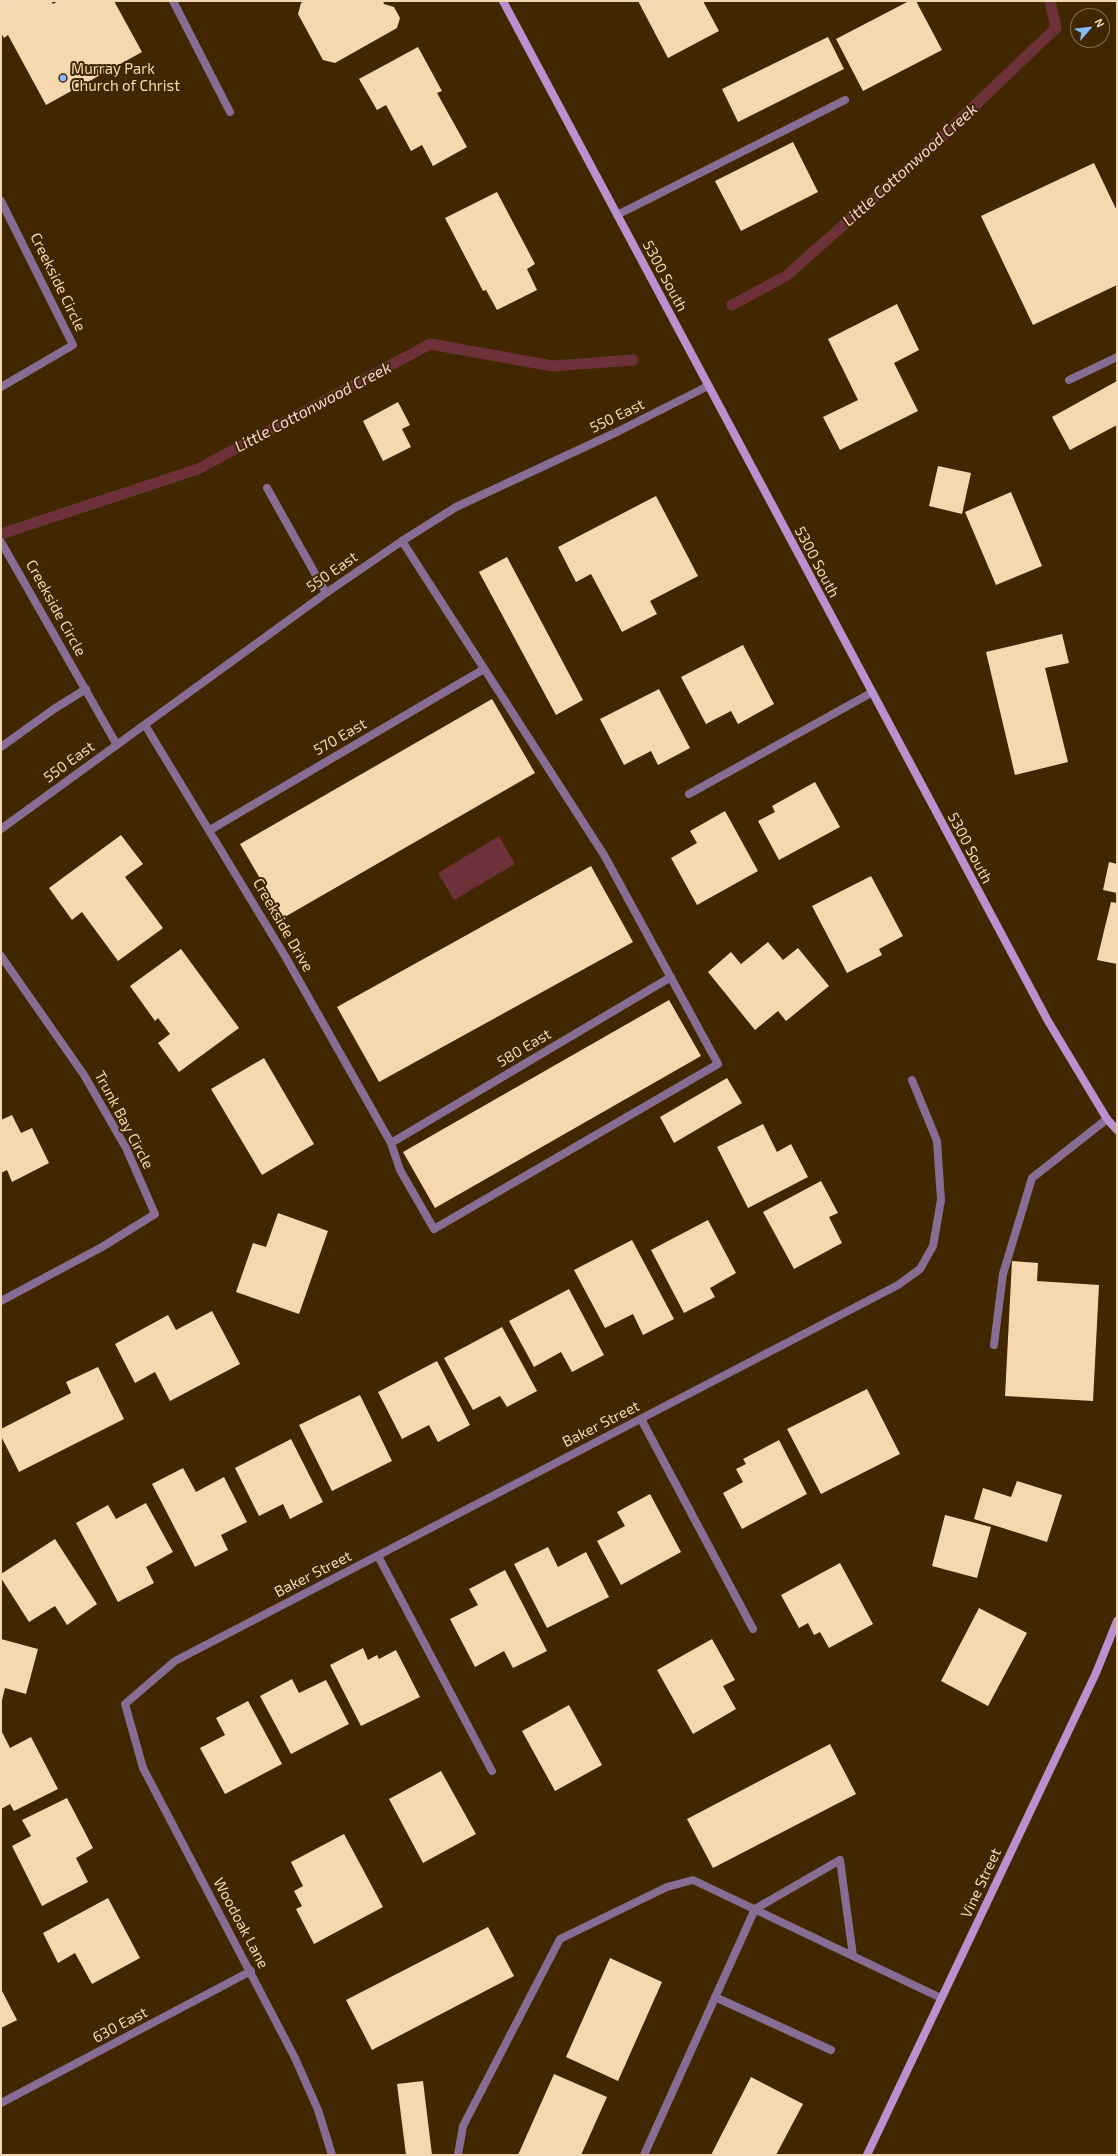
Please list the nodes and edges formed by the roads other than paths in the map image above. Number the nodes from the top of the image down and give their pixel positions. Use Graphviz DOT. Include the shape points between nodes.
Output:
graph roads {
  1 [pos="173,1"];
  2 [pos="503,1"];
  3 [pos="845,100"];
  4 [pos="230,112"];
  5 [pos="1,201"];
  6 [pos="617,215"];
  7 [pos="1117,357"];
  8 [pos="1069,380"];
  9 [pos="708,386"];
  10 [pos="1,387"];
  11 [pos="267,488"];
  12 [pos="402,541"];
  13 [pos="1,542"];
  14 [pos="326,593"];
  15 [pos="484,669"];
  16 [pos="86,689"];
  17 [pos="871,693"];
  18 [pos="145,725"];
  19 [pos="117,745"];
  20 [pos="1,747"];
  21 [pos="689,794"];
  22 [pos="1,829"];
  23 [pos="210,830"];
  24 [pos="1,956"];
  25 [pos="671,977"];
  26 [pos="912,1080"];
  27 [pos="1107,1119"];
  28 [pos="1117,1130"];
  29 [pos="391,1143"];
  30 [pos="1,1301"];
  31 [pos="994,1345"];
  32 [pos="641,1419"];
  33 [pos="378,1556"];
  34 [pos="1117,1621"];
  35 [pos="753,1630"];
  36 [pos="125,1704"];
  37 [pos="492,1771"];
  38 [pos="755,1909"];
  39 [pos="853,1956"];
  40 [pos="251,1971"];
  41 [pos="715,1997"];
  42 [pos="941,1998"];
  43 [pos="831,2050"];
  44 [pos="1,2103"];
  45 [pos="332,2155"];
  46 [pos="458,2155"];
  47 [pos="644,2155"];
  48 [pos="867,2155"];
  1 -- 4 [label="street"];
  2 -- 6 [label="main road, 5300 South"];
  3 -- 6 [label="street"];
  5 -- 10 [label="street, Creekside Circle" via="73,345"];
  6 -- 9 [label="main road, 5300 South"];
  7 -- 8 [label="street"];
  9 -- 12 [label="street, 550 East" via="619,431 462,504"];
  9 -- 17 [label="main road, 5300 South"];
  11 -- 14 [label="street"];
  12 -- 14 [label="street, 550 East"];
  12 -- 15 [label="street"];
  13 -- 16 [label="street, Creekside Circle"];
  14 -- 18 [label="street, 550 East"];
  15 -- 23 [label="street, 570 East"];
  15 -- 25 [label="street" via="604,855"];
  16 -- 19 [label="street, Creekside Circle"];
  16 -- 20 [label="street"];
  17 -- 21 [label="street"];
  17 -- 27 [label="main road, 5300 South" via="1048,1021"];
  18 -- 19 [label="street, 550 East"];
  18 -- 23 [label="street, Creekside Drive"];
  19 -- 22 [label="street, 550 East"];
  23 -- 29 [label="street, Creekside Drive"];
  24 -- 30 [label="street, Trunk Bay Circle" via="84,1075 126,1148 155,1214 102,1247"];
  25 -- 29 [label="street, 580 East"];
  25 -- 29 [label="street, Creekside Drive" via="718,1064 434,1229 400,1170"];
  26 -- 32 [label="street, Baker Street" via="937,1141 941,1200 933,1246 920,1269 898,1285"];
  27 -- 28 [label="main road, 5300 South"];
  27 -- 31 [label="street" via="1032,1178 1003,1274"];
  32 -- 33 [label="street, Baker Street"];
  32 -- 35 [label="street"];
  33 -- 36 [label="street, Baker Street" via="175,1661"];
  33 -- 37 [label="street"];
  34 -- 42 [label="main road, Vine Street" via="1096,1673"];
  36 -- 40 [label="street, Woodoak Lane" via="143,1768"];
  38 -- 39 [label="street"];
  38 -- 39 [label="street" via="840,1860"];
  38 -- 41 [label="street"];
  38 -- 46 [label="street" via="693,1880 667,1887 560,1939 463,2126"];
  39 -- 42 [label="street"];
  40 -- 44 [label="street, 630 East"];
  40 -- 45 [label="street, Woodoak Lane" via="318,2110"];
  41 -- 43 [label="street"];
  41 -- 47 [label="street"];
  42 -- 48 [label="main road, Vine Street"];
}
